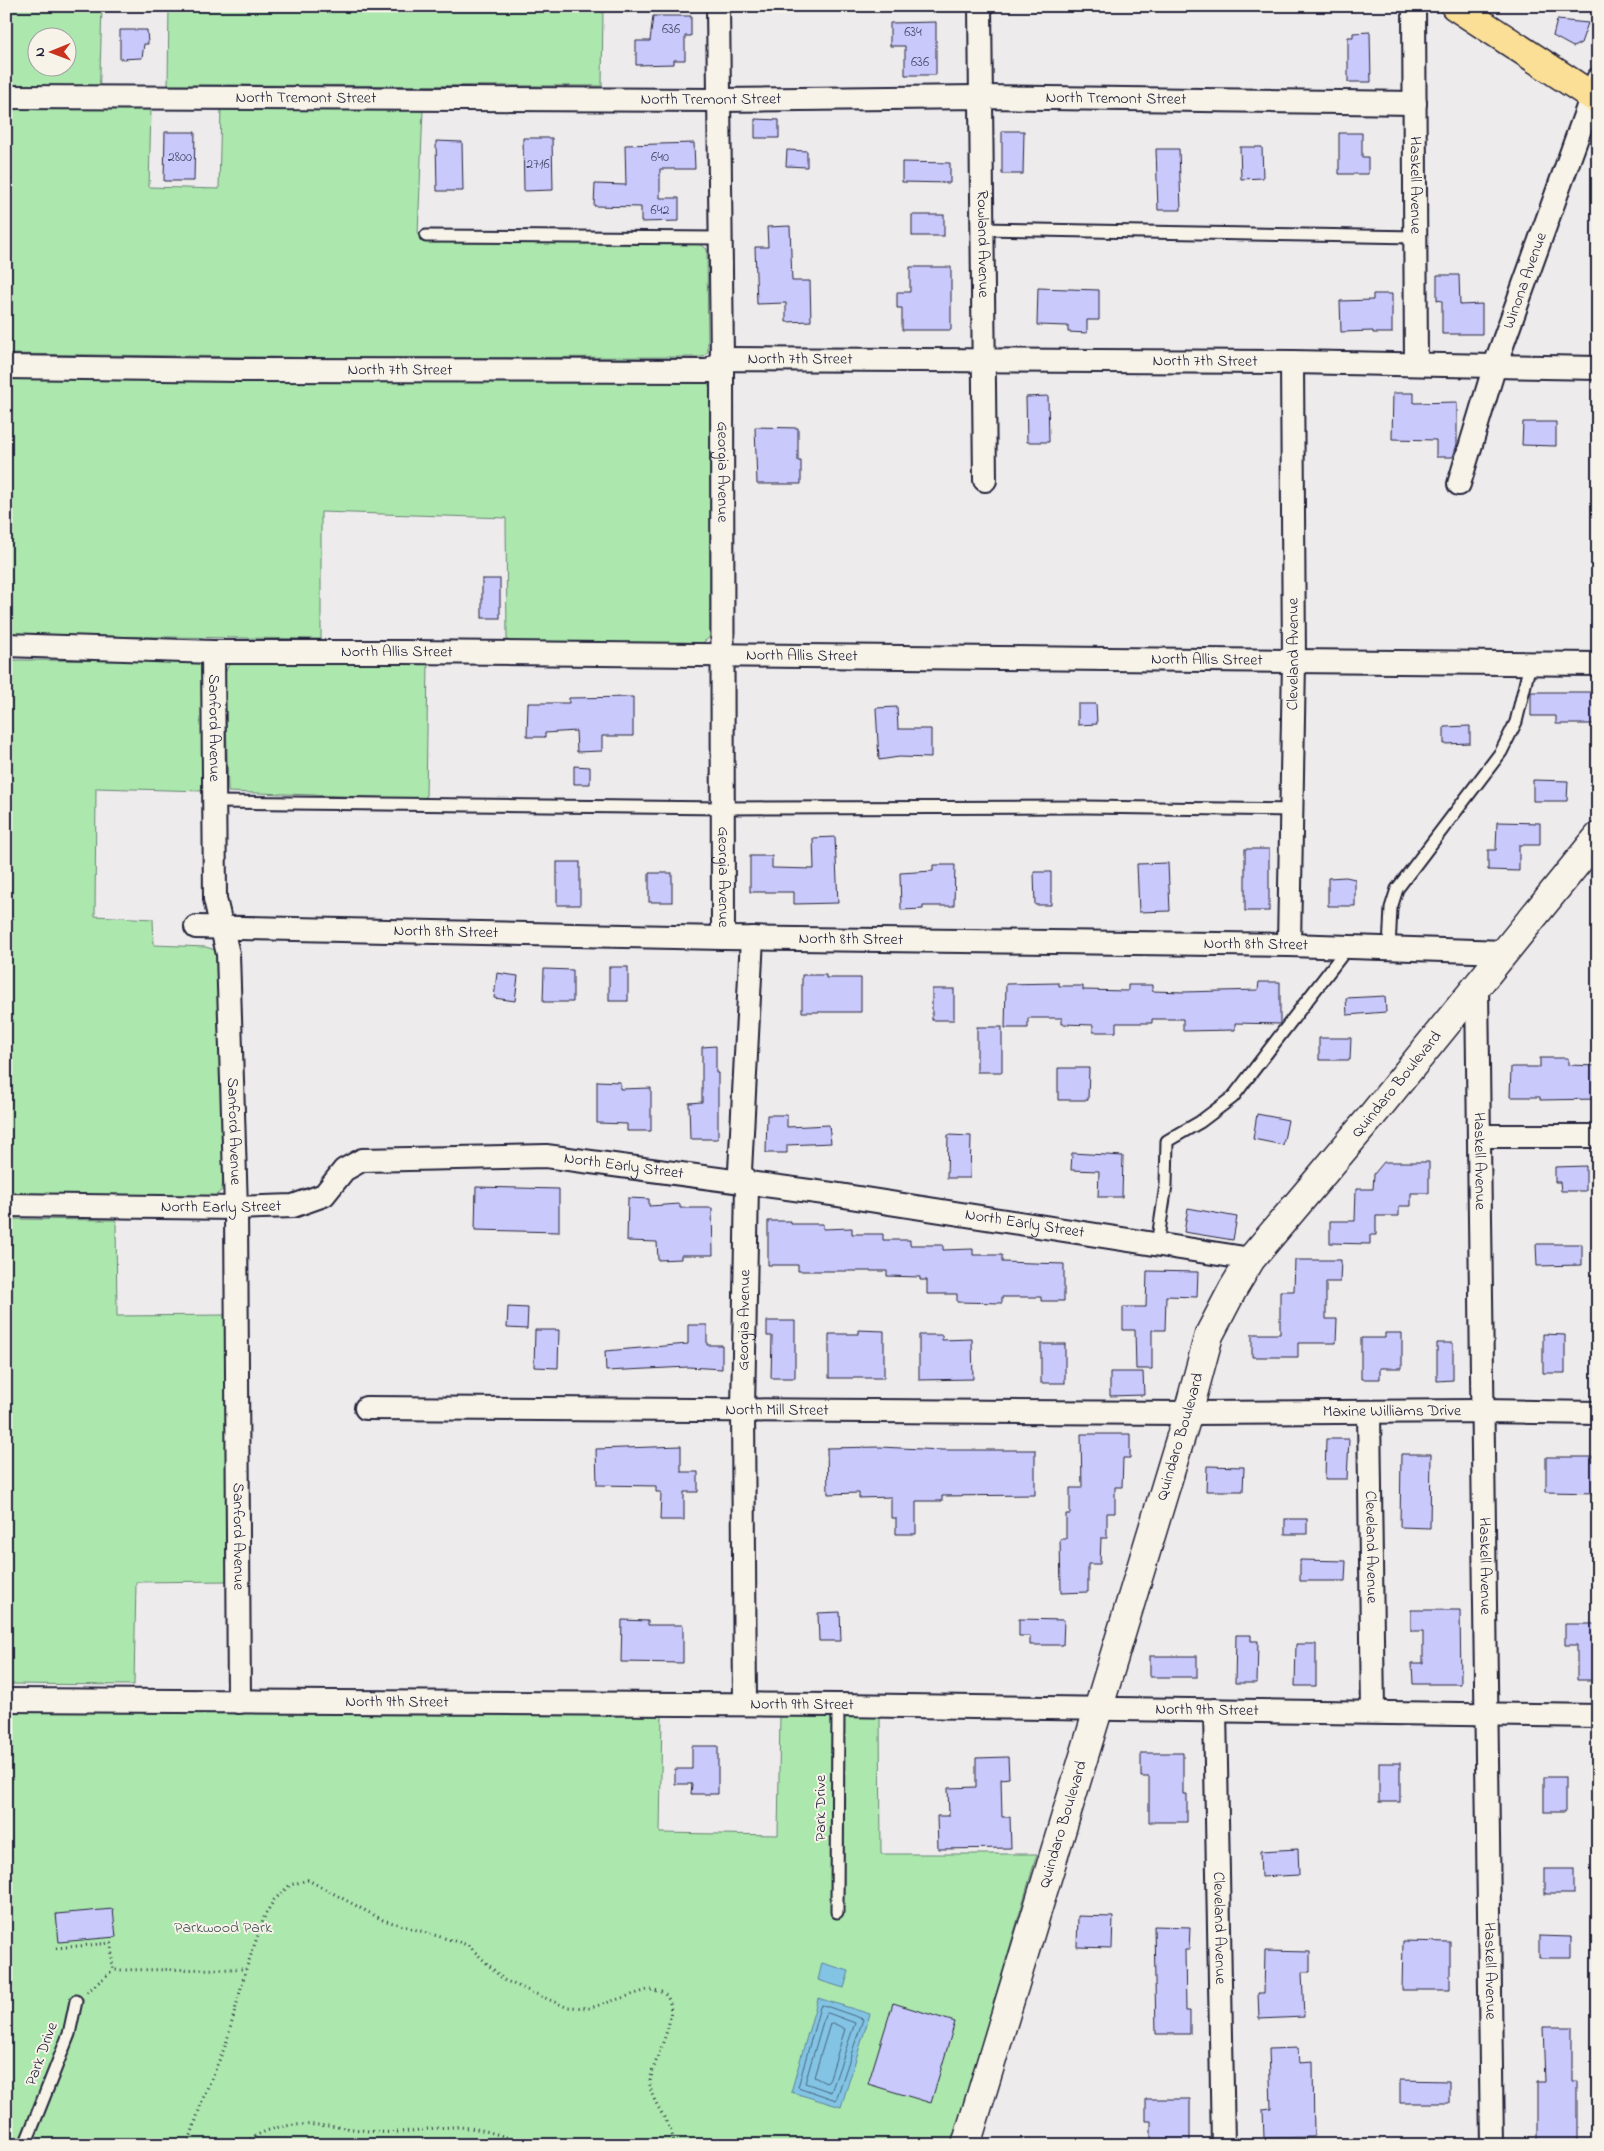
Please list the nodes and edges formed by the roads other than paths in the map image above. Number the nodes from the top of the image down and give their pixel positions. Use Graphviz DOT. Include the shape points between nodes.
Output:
graph roads {
  1 [pos="718,6"];
  2 [pos="980,6"];
  3 [pos="1414,6"];
  4 [pos="1455,6"];
  5 [pos="1596,92"];
  6 [pos="6,96"];
  7 [pos="979,97"];
  8 [pos="718,100"];
  9 [pos="1415,103"];
  10 [pos="981,229"];
  11 [pos="426,236"];
  12 [pos="1416,237"];
  13 [pos="720,238"];
  14 [pos="722,359"];
  15 [pos="983,360"];
  16 [pos="1292,362"];
  17 [pos="1416,364"];
  18 [pos="1495,365"];
  19 [pos="6,367"];
  20 [pos="1598,368"];
  21 [pos="984,480"];
  22 [pos="1460,484"];
  23 [pos="6,645"];
  24 [pos="213,652"];
  25 [pos="722,655"];
  26 [pos="1294,661"];
  27 [pos="1530,664"];
  28 [pos="1598,664"];
  29 [pos="214,802"];
  30 [pos="723,808"];
  31 [pos="1292,810"];
  32 [pos="1595,843"];
  33 [pos="196,927"];
  34 [pos="220,929"];
  35 [pos="723,938"];
  36 [pos="752,938"];
  37 [pos="1289,945"];
  38 [pos="1348,947"];
  39 [pos="1389,948"];
  40 [pos="1505,952"];
  41 [pos="1477,987"];
  42 [pos="1480,1136"];
  43 [pos="1598,1136"];
  44 [pos="747,1184"];
  45 [pos="6,1205"];
  46 [pos="236,1208"];
  47 [pos="1157,1244"];
  48 [pos="1251,1259"];
  49 [pos="366,1408"];
  50 [pos="742,1410"];
  51 [pos="1481,1411"];
  52 [pos="1369,1412"];
  53 [pos="1188,1413"];
  54 [pos="1598,1413"];
  55 [pos="6,1700"];
  56 [pos="239,1702"];
  57 [pos="744,1704"];
  58 [pos="838,1705"];
  59 [pos="1099,1708"];
  60 [pos="1215,1710"];
  61 [pos="1373,1712"];
  62 [pos="1486,1714"];
  63 [pos="1598,1716"];
  64 [pos="836,1912"];
  65 [pos="76,2001"];
  66 [pos="25,2145"];
  67 [pos="966,2145"];
  68 [pos="1223,2145"];
  69 [pos="1492,2145"];
  1 -- 8 [label="street, Georgia Avenue"];
  2 -- 7 [label="street, Rowland Avenue"];
  3 -- 9 [label="street, Haskell Avenue"];
  4 -- 5 [label="main road"];
  5 -- 18 [label="street, Winona Avenue"];
  6 -- 8 [label="street, North Tremont Street"];
  7 -- 8 [label="street, North Tremont Street"];
  7 -- 9 [label="street, North Tremont Street"];
  7 -- 10 [label="street, Rowland Avenue"];
  8 -- 13 [label="street, Georgia Avenue"];
  9 -- 12 [label="street, Haskell Avenue"];
  10 -- 12 [label="lane"];
  10 -- 15 [label="street, Rowland Avenue"];
  11 -- 13 [label="lane"];
  12 -- 17 [label="street, Haskell Avenue"];
  13 -- 14 [label="street, Georgia Avenue"];
  14 -- 15 [label="street, North 7th Street"];
  14 -- 19 [label="street, North 7th Street" via="710,371"];
  14 -- 25 [label="street, Georgia Avenue"];
  15 -- 16 [label="street, North 7th Street"];
  15 -- 21 [label="street, Rowland Avenue"];
  16 -- 17 [label="street, North 7th Street"];
  16 -- 26 [label="street, Cleveland Avenue"];
  17 -- 18 [label="street, North 7th Street"];
  18 -- 20 [label="street, North 7th Street"];
  18 -- 22 [label="street, Winona Avenue"];
  23 -- 24 [label="street, North Allis Street"];
  24 -- 25 [label="street, North Allis Street"];
  24 -- 29 [label="street, Sanford Avenue"];
  25 -- 26 [label="street, North Allis Street"];
  25 -- 30 [label="street, Georgia Avenue"];
  26 -- 27 [label="street, North Allis Street"];
  26 -- 31 [label="street, Cleveland Avenue"];
  27 -- 28 [label="street, North Allis Street"];
  27 -- 39 [label="lane" via="1516,722 1501,752 1397,889 1391,908"];
  29 -- 30 [label="lane"];
  29 -- 34 [label="street, Sanford Avenue" via="215,899"];
  30 -- 31 [label="lane"];
  30 -- 35 [label="street, Georgia Avenue"];
  31 -- 37 [label="street, Cleveland Avenue"];
  32 -- 40 [label="main road, Quindaro Boulevard"];
  33 -- 34 [label="street, North 8th Street"];
  34 -- 35 [label="street, North 8th Street"];
  34 -- 46 [label="street, Sanford Avenue" via="228,954"];
  35 -- 36 [label="street, North 8th Street"];
  36 -- 37 [label="street, North 8th Street"];
  36 -- 44 [label="street, Georgia Avenue" via="740,1171"];
  37 -- 38 [label="street, North 8th Street"];
  38 -- 39 [label="street, North 8th Street"];
  38 -- 47 [label="lane" via="1233,1097 1167,1141 1166,1185"];
  39 -- 40 [label="street, North 8th Street"];
  40 -- 41 [label="main road, Quindaro Boulevard"];
  41 -- 42 [label="street, Haskell Avenue"];
  41 -- 48 [label="main road, Quindaro Boulevard"];
  42 -- 43 [label="street"];
  42 -- 51 [label="street, Haskell Avenue"];
  44 -- 46 [label="street, North Early Street" via="546,1156 362,1160 344,1170 324,1195 293,1206"];
  44 -- 47 [label="street, North Early Street"];
  44 -- 50 [label="street, Georgia Avenue"];
  45 -- 46 [label="street, North Early Street"];
  46 -- 56 [label="street, Sanford Avenue"];
  47 -- 48 [label="street, North Early Street"];
  48 -- 53 [label="main road, Quindaro Boulevard" via="1209,1335"];
  49 -- 50 [label="street, North Mill Street"];
  50 -- 53 [label="street, North Mill Street"];
  50 -- 57 [label="street, Georgia Avenue"];
  51 -- 52 [label="street, Maxine Williams Drive"];
  51 -- 54 [label="street, Maxine Williams Drive"];
  51 -- 62 [label="street, Haskell Avenue"];
  52 -- 53 [label="street, Maxine Williams Drive"];
  52 -- 61 [label="street, Cleveland Avenue"];
  53 -- 59 [label="main road, Quindaro Boulevard"];
  55 -- 56 [label="street, North 9th Street"];
  56 -- 57 [label="street, North 9th Street"];
  57 -- 58 [label="street, North 9th Street"];
  58 -- 59 [label="street, North 9th Street"];
  58 -- 64 [label="lane, Park Drive"];
  59 -- 60 [label="street, North 9th Street"];
  59 -- 67 [label="main road, Quindaro Boulevard"];
  60 -- 61 [label="street, North 9th Street"];
  60 -- 68 [label="street, Cleveland Avenue"];
  61 -- 62 [label="street, North 9th Street"];
  62 -- 63 [label="street, North 9th Street"];
  62 -- 69 [label="street, Haskell Avenue"];
  65 -- 66 [label="lane, Park Drive" via="69,2034"];
}
